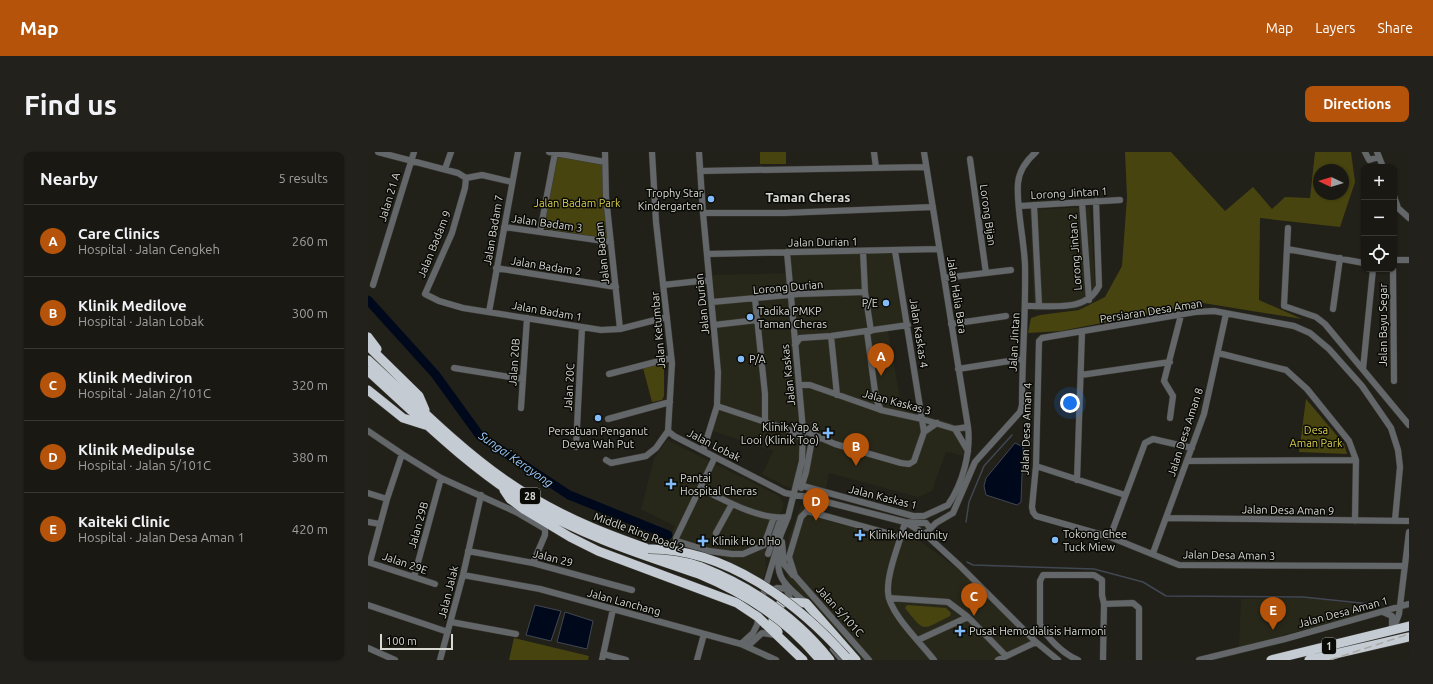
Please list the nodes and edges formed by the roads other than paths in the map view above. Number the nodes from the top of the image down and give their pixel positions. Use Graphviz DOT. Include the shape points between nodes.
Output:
graph roads {
  1 [pos="378,152"];
  2 [pos="414,152"];
  3 [pos="452,152"];
  4 [pos="518,152"];
  5 [pos="605,152"];
  6 [pos="652,152"];
  7 [pos="699,152"];
  8 [pos="874,152"];
  9 [pos="924,152"];
  10 [pos="1036,152"];
  11 [pos="1365,152"];
  12 [pos="552,153"];
  13 [pos="1378,155"];
  14 [pos="970,159"];
  15 [pos="410,162"];
  16 [pos="605,162"];
  17 [pos="926,167"];
  18 [pos="876,168"];
  19 [pos="445,169"];
  20 [pos="700,171"];
  21 [pos="469,177"];
  22 [pos="512,182"];
  23 [pos="1120,200"];
  24 [pos="1395,200"];
  25 [pos="1096,201"];
  26 [pos="1082,202"];
  27 [pos="1034,205"];
  28 [pos="1020,206"];
  29 [pos="933,207"];
  30 [pos="703,213"];
  31 [pos="1409,218"];
  32 [pos="504,227"];
  33 [pos="1288,228"];
  34 [pos="540,232"];
  35 [pos="611,242"];
  36 [pos="939,249"];
  37 [pos="1287,249"];
  38 [pos="896,250"];
  39 [pos="863,251"];
  40 [pos="787,252"];
  41 [pos="707,254"];
  42 [pos="1340,258"];
  43 [pos="1397,260"];
  44 [pos="1409,260"];
  45 [pos="1361,262"];
  46 [pos="496,268"];
  47 [pos="1011,270"];
  48 [pos="1374,272"];
  49 [pos="1393,272"];
  50 [pos="986,273"];
  51 [pos="944,278"];
  52 [pos="710,280"];
  53 [pos="373,285"];
  54 [pos="663,285"];
  55 [pos="616,287"];
  56 [pos="865,292"];
  57 [pos="425,294"];
  58 [pos="790,296"];
  59 [pos="755,300"];
  60 [pos="1089,300"];
  61 [pos="712,302"];
  62 [pos="1039,305"];
  63 [pos="1025,306"];
  64 [pos="1333,309"];
  65 [pos="489,312"];
  66 [pos="1226,314"];
  67 [pos="1181,315"];
  68 [pos="667,316"];
  69 [pos="1006,316"];
  70 [pos="527,318"];
  71 [pos="757,320"];
  72 [pos="951,324"];
  73 [pos="714,325"];
  74 [pos="908,325"];
  75 [pos="582,328"];
  76 [pos="620,329"];
  77 [pos="869,331"];
  78 [pos="794,332"];
  79 [pos="1082,332"];
  80 [pos="831,336"];
  81 [pos="368,337"];
  82 [pos="800,338"];
  83 [pos="1039,341"];
  84 [pos="795,345"];
  85 [pos="368,346"];
  86 [pos="1218,354"];
  87 [pos="672,358"];
  88 [pos="1022,359"];
  89 [pos="368,360"];
  90 [pos="1170,362"];
  91 [pos="388,366"];
  92 [pos="454,368"];
  93 [pos="958,369"];
  94 [pos="1363,369"];
  95 [pos="368,371"];
  96 [pos="609,374"];
  97 [pos="1081,375"];
  98 [pos="523,379"];
  99 [pos="1394,381"];
  100 [pos="799,385"];
  101 [pos="391,386"];
  102 [pos="368,390"];
  103 [pos="837,395"];
  104 [pos="670,402"];
  105 [pos="717,406"];
  106 [pos="521,408"];
  107 [pos="881,410"];
  108 [pos="428,416"];
  109 [pos="1170,418"];
  110 [pos="608,419"];
  111 [pos="922,419"];
  112 [pos="765,422"];
  113 [pos="937,423"];
  114 [pos="1409,425"];
  115 [pos="429,426"];
  116 [pos="968,427"];
  117 [pos="955,428"];
  118 [pos="803,430"];
  119 [pos="368,431"];
  120 [pos="668,431"];
  121 [pos="792,431"];
  122 [pos="924,432"];
  123 [pos="820,438"];
  124 [pos="804,440"];
  125 [pos="576,447"];
  126 [pos="1192,448"];
  127 [pos="703,451"];
  128 [pos="968,452"];
  129 [pos="402,454"];
  130 [pos="715,458"];
  131 [pos="606,460"];
  132 [pos="1187,460"];
  133 [pos="1356,460"];
  134 [pos="1036,466"];
  135 [pos="441,478"];
  136 [pos="1077,480"];
  137 [pos="501,486"];
  138 [pos="803,486"];
  139 [pos="700,488"];
  140 [pos="368,492"];
  141 [pos="481,495"];
  142 [pos="794,495"];
  143 [pos="1125,495"];
  144 [pos="387,499"];
  145 [pos="732,504"];
  146 [pos="1036,516"];
  147 [pos="774,517"];
  148 [pos="788,517"];
  149 [pos="781,518"];
  150 [pos="1166,518"];
  151 [pos="1395,520"];
  152 [pos="1355,521"];
  153 [pos="1409,521"];
  154 [pos="368,522"];
  155 [pos="905,522"];
  156 [pos="380,524"];
  157 [pos="927,525"];
  158 [pos="785,527"];
  159 [pos="1409,532"];
  160 [pos="716,533"];
  161 [pos="923,533"];
  162 [pos="901,537"];
  163 [pos="1110,537"];
  164 [pos="782,542"];
  165 [pos="764,545"];
  166 [pos="648,549"];
  167 [pos="468,551"];
  168 [pos="768,554"];
  169 [pos="1153,554"];
  170 [pos="369,562"];
  171 [pos="533,563"];
  172 [pos="1405,566"];
  173 [pos="770,570"];
  174 [pos="463,575"];
  175 [pos="795,576"];
  176 [pos="414,577"];
  177 [pos="435,584"];
  178 [pos="788,588"];
  179 [pos="632,590"];
  180 [pos="1402,593"];
  181 [pos="763,595"];
  182 [pos="889,598"];
  183 [pos="790,602"];
  184 [pos="806,603"];
  185 [pos="1409,603"];
  186 [pos="1104,604"];
  187 [pos="368,605"];
  188 [pos="1400,607"];
  189 [pos="825,608"];
  190 [pos="613,609"];
  191 [pos="1384,612"];
  192 [pos="758,617"];
  193 [pos="968,617"];
  194 [pos="451,622"];
  195 [pos="1409,626"];
  196 [pos="830,629"];
  197 [pos="1390,629"];
  198 [pos="448,632"];
  199 [pos="516,634"];
  200 [pos="704,634"];
  201 [pos="758,635"];
  202 [pos="1409,637"];
  203 [pos="780,638"];
  204 [pos="918,640"];
  205 [pos="1036,642"];
  206 [pos="741,644"];
  207 [pos="748,646"];
  208 [pos="368,648"];
  209 [pos="758,650"];
  210 [pos="379,652"];
  211 [pos="1006,656"];
  212 [pos="602,657"];
  213 [pos="845,659"];
  214 [pos="378,660"];
  215 [pos="395,660"];
  216 [pos="440,660"];
  217 [pos="626,660"];
  218 [pos="698,660"];
  219 [pos="776,660"];
  220 [pos="803,660"];
  221 [pos="820,660"];
  222 [pos="830,660"];
  223 [pos="856,660"];
  224 [pos="869,660"];
  225 [pos="934,660"];
  226 [pos="998,660"];
  227 [pos="1058,660"];
  228 [pos="1078,660"];
  229 [pos="1104,660"];
  230 [pos="1139,660"];
  231 [pos="1199,660"];
  232 [pos="1271,660"];
  233 [pos="1309,660"];
  1 -- 15 [label="street"];
  2 -- 15 [label="street, Jalan 21 A"];
  3 -- 19 [label="street"];
  4 -- 22 [label="street, Jalan Badam 7"];
  5 -- 16 [label="street, Jalan Badam"];
  6 -- 54 [label="street, Jalan Ketumbar"];
  7 -- 20 [label="street, Jalan Durian"];
  8 -- 18 [label="street"];
  9 -- 17 [label="street, Jalan Halia Bara"];
  10 -- 28 [label="street, Jalan Jintan" via="1020,176"];
  11 -- 13 [label="street" via="1367,159 1372,161"];
  12 -- 16 [label="street"];
  12 -- 34 [label="street"];
  14 -- 50 [label="street, Lorong Bijan"];
  15 -- 19 [label="street"];
  15 -- 53 [label="street, Jalan 21 A"];
  16 -- 35 [label="street, Jalan Badam"];
  17 -- 18 [label="street"];
  17 -- 29 [label="street, Jalan Halia Bara"];
  18 -- 20 [label="street"];
  19 -- 21 [label="street"];
  20 -- 30 [label="street, Jalan Durian"];
  21 -- 22 [label="street" via="495,177"];
  21 -- 57 [label="street, Jalan Badam 9" via="452,233"];
  22 -- 32 [label="street, Jalan Badam 7"];
  23 -- 25 [label="street, Lorong Jintan 1"];
  24 -- 31 [label="street" via="1398,208"];
  25 -- 26 [label="street, Lorong Jintan 1"];
  25 -- 60 [label="street, Lorong Jintan 2" via="1099,286"];
  26 -- 27 [label="street, Lorong Jintan 1"];
  26 -- 60 [label="street, Lorong Jintan 2"];
  27 -- 28 [label="street, Lorong Jintan 1"];
  27 -- 62 [label="street"];
  28 -- 63 [label="street, Jalan Jintan" via="1025,263"];
  29 -- 30 [label="street" via="784,213"];
  29 -- 36 [label="street, Jalan Halia Bara"];
  30 -- 41 [label="street, Jalan Durian"];
  32 -- 34 [label="street, Jalan Badam 3"];
  32 -- 46 [label="street, Jalan Badam 7"];
  33 -- 37 [label="street"];
  34 -- 35 [label="street, Jalan Badam 3"];
  35 -- 55 [label="street, Jalan Badam"];
  36 -- 38 [label="street, Jalan Durian 1"];
  36 -- 51 [label="street, Jalan Halia Bara"];
  37 -- 42 [label="street"];
  37 -- 94 [label="street" via="1284,306 1316,317 1325,324"];
  38 -- 39 [label="street, Jalan Durian 1"];
  38 -- 74 [label="street, Jalan Kaskas 4"];
  39 -- 40 [label="street, Jalan Durian 1"];
  39 -- 56 [label="street"];
  40 -- 41 [label="street, Jalan Durian 1"];
  40 -- 58 [label="street, Jalan Kaskas"];
  41 -- 52 [label="street, Jalan Durian"];
  42 -- 45 [label="street"];
  42 -- 64 [label="street"];
  43 -- 44 [label="street"];
  46 -- 55 [label="street, Jalan Badam 2"];
  46 -- 65 [label="street, Jalan Badam 7"];
  47 -- 50 [label="street"];
  48 -- 94 [label="street"];
  49 -- 99 [label="street, Jalan Bayu Segar"];
  50 -- 51 [label="street"];
  51 -- 72 [label="street, Jalan Halia Bara"];
  52 -- 54 [label="street"];
  52 -- 61 [label="street, Jalan Durian"];
  54 -- 68 [label="street, Jalan Ketumbar"];
  55 -- 76 [label="street, Jalan Badam"];
  56 -- 58 [label="street, Lorong Durian"];
  56 -- 77 [label="street"];
  57 -- 65 [label="street, Jalan Badam 1" via="464,308"];
  58 -- 59 [label="street, Lorong Durian"];
  58 -- 78 [label="street, Jalan Kaskas"];
  59 -- 61 [label="street, Lorong Durian"];
  59 -- 71 [label="street"];
  60 -- 62 [label="street, Lorong Jintan 2" via="1078,305"];
  61 -- 73 [label="street, Jalan Durian"];
  62 -- 63 [label="street, Lorong Jintan 2"];
  63 -- 88 [label="street, Jalan Jintan"];
  65 -- 70 [label="street, Jalan Badam 1"];
  66 -- 67 [label="street, Persiaran Desa Aman" via="1214,311"];
  66 -- 86 [label="street, Jalan Desa Aman 8"];
  66 -- 151 [label="street, Persiaran Desa Aman" via="1276,322 1310,333 1329,348 1362,386 1391,428 1398,450 1400,467"];
  67 -- 79 [label="street, Persiaran Desa Aman"];
  67 -- 90 [label="street"];
  68 -- 76 [label="street, Jalan Badam 1"];
  68 -- 87 [label="street, Jalan Ketumbar"];
  69 -- 72 [label="street"];
  70 -- 75 [label="street, Jalan Badam 1"];
  70 -- 98 [label="street, Jalan 20B"];
  71 -- 73 [label="street"];
  71 -- 112 [label="street" via="765,394"];
  72 -- 93 [label="street, Jalan Halia Bara"];
  73 -- 105 [label="street, Jalan Durian" via="718,372"];
  74 -- 77 [label="street"];
  74 -- 111 [label="street, Jalan Kaskas 4"];
  75 -- 76 [label="street, Jalan Badam 1"];
  75 -- 125 [label="street, Jalan 20C"];
  77 -- 80 [label="street"];
  77 -- 107 [label="street" via="876,399"];
  78 -- 82 [label="street"];
  78 -- 84 [label="street, Jalan Kaskas"];
  79 -- 83 [label="street, Persiaran Desa Aman" via="1042,338"];
  79 -- 97 [label="street"];
  80 -- 82 [label="street"];
  80 -- 103 [label="street"];
  81 -- 91 [label="highway"];
  82 -- 84 [label="street"];
  83 -- 134 [label="street, Jalan Desa Aman 4"];
  84 -- 100 [label="street, Jalan Kaskas"];
  85 -- 91 [label="highway"];
  86 -- 126 [label="street, Jalan Desa Aman 8" via="1204,414"];
  86 -- 133 [label="street" via="1286,370 1308,389 1349,441"];
  87 -- 96 [label="street"];
  87 -- 104 [label="street, Jalan Ketumbar"];
  88 -- 93 [label="street"];
  88 -- 157 [label="street, Jalan Jintan" via="1020,412 975,462 950,516"];
  89 -- 101 [label="highway, Middle Ring Road 2 / 28"];
  90 -- 97 [label="street"];
  90 -- 109 [label="street" via="1164,381 1174,396"];
  91 -- 108 [label="highway" via="419,396"];
  92 -- 98 [label="street"];
  93 -- 116 [label="street, Jalan Halia Bara"];
  94 -- 114 [label="street"];
  95 -- 101 [label="highway, Middle Ring Road 2 / 28"];
  97 -- 136 [label="street"];
  98 -- 106 [label="street, Jalan 20B"];
  100 -- 103 [label="street, Jalan Kaskas 3" via="810,385"];
  100 -- 118 [label="street, Jalan Kaskas"];
  101 -- 108 [label="highway, Middle Ring Road 2 / 28"];
  101 -- 115 [label="highway, Middle Ring Road 2 / 28"];
  102 -- 115 [label="highway" via="403,418"];
  103 -- 107 [label="street, Jalan Kaskas 3"];
  104 -- 110 [label="street"];
  104 -- 120 [label="street, Jalan Ketumbar"];
  105 -- 112 [label="street"];
  105 -- 127 [label="street, Jalan Durian"];
  107 -- 111 [label="street, Jalan Kaskas 3"];
  108 -- 166 [label="highway, Middle Ring Road 2 / 28" via="473,456 532,497 604,534"];
  111 -- 113 [label="street, Jalan Kaskas 3"];
  111 -- 122 [label="street"];
  112 -- 121 [label="street"];
  113 -- 117 [label="street, Jalan Kaskas 3"];
  113 -- 122 [label="street"];
  115 -- 137 [label="highway, Middle Ring Road 2 / 28" via="469,462"];
  116 -- 117 [label="street, Jalan Kaskas 3"];
  116 -- 128 [label="street, Jalan Kaskas 1"];
  117 -- 128 [label="street"];
  118 -- 121 [label="street"];
  118 -- 123 [label="street"];
  118 -- 124 [label="street, Jalan Kaskas"];
  119 -- 129 [label="street"];
  120 -- 127 [label="street, Jalan Lobak"];
  120 -- 131 [label="street" via="656,448 646,456 611,463"];
  121 -- 124 [label="street"];
  122 -- 123 [label="street" via="914,461 909,464"];
  123 -- 138 [label="street" via="811,445"];
  124 -- 142 [label="street, Jalan Kaskas"];
  126 -- 132 [label="street, Jalan Desa Aman 8"];
  126 -- 143 [label="street" via="1148,440"];
  127 -- 130 [label="street, Jalan Lobak"];
  128 -- 138 [label="street, Jalan Kaskas 1" via="963,471 948,505 924,516 913,516"];
  129 -- 135 [label="street"];
  129 -- 144 [label="street"];
  130 -- 139 [label="street"];
  130 -- 142 [label="street, Jalan Lobak" via="780,491"];
  132 -- 133 [label="street"];
  132 -- 150 [label="street, Jalan Desa Aman 8"];
  133 -- 152 [label="street"];
  134 -- 136 [label="street"];
  134 -- 146 [label="street, Jalan Desa Aman 4" via="1032,507"];
  135 -- 141 [label="street"];
  135 -- 176 [label="street, Jalan 29B"];
  136 -- 143 [label="street"];
  137 -- 192 [label="highway" via="510,499 570,537 598,551 737,603"];
  137 -- 221 [label="highway, Middle Ring Road 2 / 28, bridge" via="555,518 604,541 699,574 737,591 778,619"];
  138 -- 142 [label="street, Jalan Kaskas"];
  139 -- 145 [label="street"];
  139 -- 165 [label="street" via="676,538 681,543 732,554 742,554"];
  140 -- 144 [label="street"];
  141 -- 167 [label="street, Jalan Jalak"];
  141 -- 171 [label="street" via="545,529"];
  142 -- 148 [label="street, Jalan Kaskas"];
  142 -- 155 [label="street"];
  143 -- 163 [label="street"];
  144 -- 156 [label="street"];
  145 -- 147 [label="street" via="754,513"];
  145 -- 160 [label="street"];
  146 -- 163 [label="street, Jalan Desa Aman 3"];
  147 -- 149 [label="street"];
  147 -- 165 [label="street"];
  148 -- 149 [label="street"];
  148 -- 158 [label="street, Jalan Kaskas"];
  149 -- 168 [label="street"];
  150 -- 152 [label="street, Jalan Desa Aman 9"];
  150 -- 169 [label="street, Jalan Desa Aman 8"];
  151 -- 152 [label="street, Jalan Desa Aman 9"];
  151 -- 153 [label="street, Jalan Desa Aman 9"];
  154 -- 156 [label="street"];
  155 -- 157 [label="street"];
  155 -- 161 [label="street"];
  155 -- 162 [label="street"];
  156 -- 170 [label="street"];
  157 -- 161 [label="street" via="928,533"];
  157 -- 161 [label="street" via="920,526"];
  158 -- 164 [label="street"];
  158 -- 173 [label="street, Jalan Kaskas"];
  159 -- 172 [label="street"];
  161 -- 205 [label="street"];
  162 -- 175 [label="street, Jalan 5/101C" via="807,511 801,517 789,557"];
  162 -- 182 [label="street" via="891,571 887,592"];
  163 -- 169 [label="street, Jalan Desa Aman 3"];
  164 -- 175 [label="street, Jalan 5/101C" via="784,564"];
  164 -- 178 [label="street" via="778,568"];
  165 -- 168 [label="street"];
  166 -- 213 [label="highway, bridge" via="674,549 703,557 741,573 806,617"];
  166 -- 222 [label="highway, Middle Ring Road 2 / 28, bridge" via="721,575 740,585 785,615"];
  167 -- 171 [label="street, Jalan 29"];
  167 -- 174 [label="street, Jalan Jalak"];
  168 -- 173 [label="street"];
  169 -- 172 [label="street, Jalan Desa Aman 3" via="1186,566"];
  170 -- 176 [label="street, Jalan 29E"];
  171 -- 179 [label="street, Jalan 29"];
  172 -- 180 [label="street"];
  173 -- 181 [label="street, Jalan Kaskas"];
  174 -- 190 [label="street, Jalan Lanchang" via="540,589"];
  174 -- 194 [label="street, Jalan Jalak"];
  175 -- 189 [label="street, Jalan 5/101C"];
  176 -- 177 [label="street, Jalan 29E"];
  178 -- 181 [label="street" via="777,588"];
  178 -- 183 [label="street"];
  178 -- 184 [label="street"];
  180 -- 185 [label="street"];
  180 -- 188 [label="street"];
  181 -- 192 [label="street, Jalan Kaskas"];
  182 -- 193 [label="street" via="948,602"];
  182 -- 204 [label="street" via="894,610"];
  183 -- 184 [label="highway"];
  183 -- 203 [label="highway" via="778,605 772,614"];
  183 -- 213 [label="street"];
  184 -- 196 [label="highway"];
  185 -- 188 [label="street, Jalan Desa Aman 1"];
  186 -- 228 [label="street" via="1102,580 1099,576 1041,577 1040,624 1062,650"];
  186 -- 229 [label="street"];
  186 -- 230 [label="street" via="1133,603 1139,608"];
  187 -- 198 [label="street"];
  188 -- 191 [label="street, Jalan Desa Aman 1"];
  188 -- 197 [label="street" via="1396,622"];
  189 -- 196 [label="street"];
  189 -- 224 [label="street, Jalan 5/101C"];
  190 -- 200 [label="street, Jalan Lanchang"];
  190 -- 212 [label="street"];
  191 -- 197 [label="street" via="1392,616"];
  191 -- 231 [label="street, Jalan Desa Aman 1"];
  192 -- 203 [label="highway"];
  192 -- 206 [label="street, Jalan Kaskas" via="753,633"];
  193 -- 204 [label="street"];
  193 -- 211 [label="street"];
  194 -- 198 [label="street, Jalan Jalak"];
  194 -- 199 [label="street"];
  195 -- 197 [label="highway, 1"];
  196 -- 223 [label="highway"];
  197 -- 232 [label="highway, 1"];
  198 -- 216 [label="street, Jalan Jalak"];
  200 -- 206 [label="street, Jalan Lanchang"];
  200 -- 218 [label="street"];
  201 -- 203 [label="street" via="766,633"];
  201 -- 207 [label="street"];
  201 -- 209 [label="street"];
  202 -- 233 [label="highway, 1"];
  203 -- 220 [label="highway"];
  204 -- 225 [label="street"];
  205 -- 211 [label="street"];
  205 -- 227 [label="street"];
  206 -- 207 [label="street, Jalan Lanchang"];
  207 -- 209 [label="street, Jalan Lanchang"];
  208 -- 210 [label="street"];
  209 -- 219 [label="street, Jalan Lanchang"];
  210 -- 214 [label="street"];
  210 -- 215 [label="street"];
  211 -- 226 [label="street"];
  212 -- 217 [label="street"];
}
